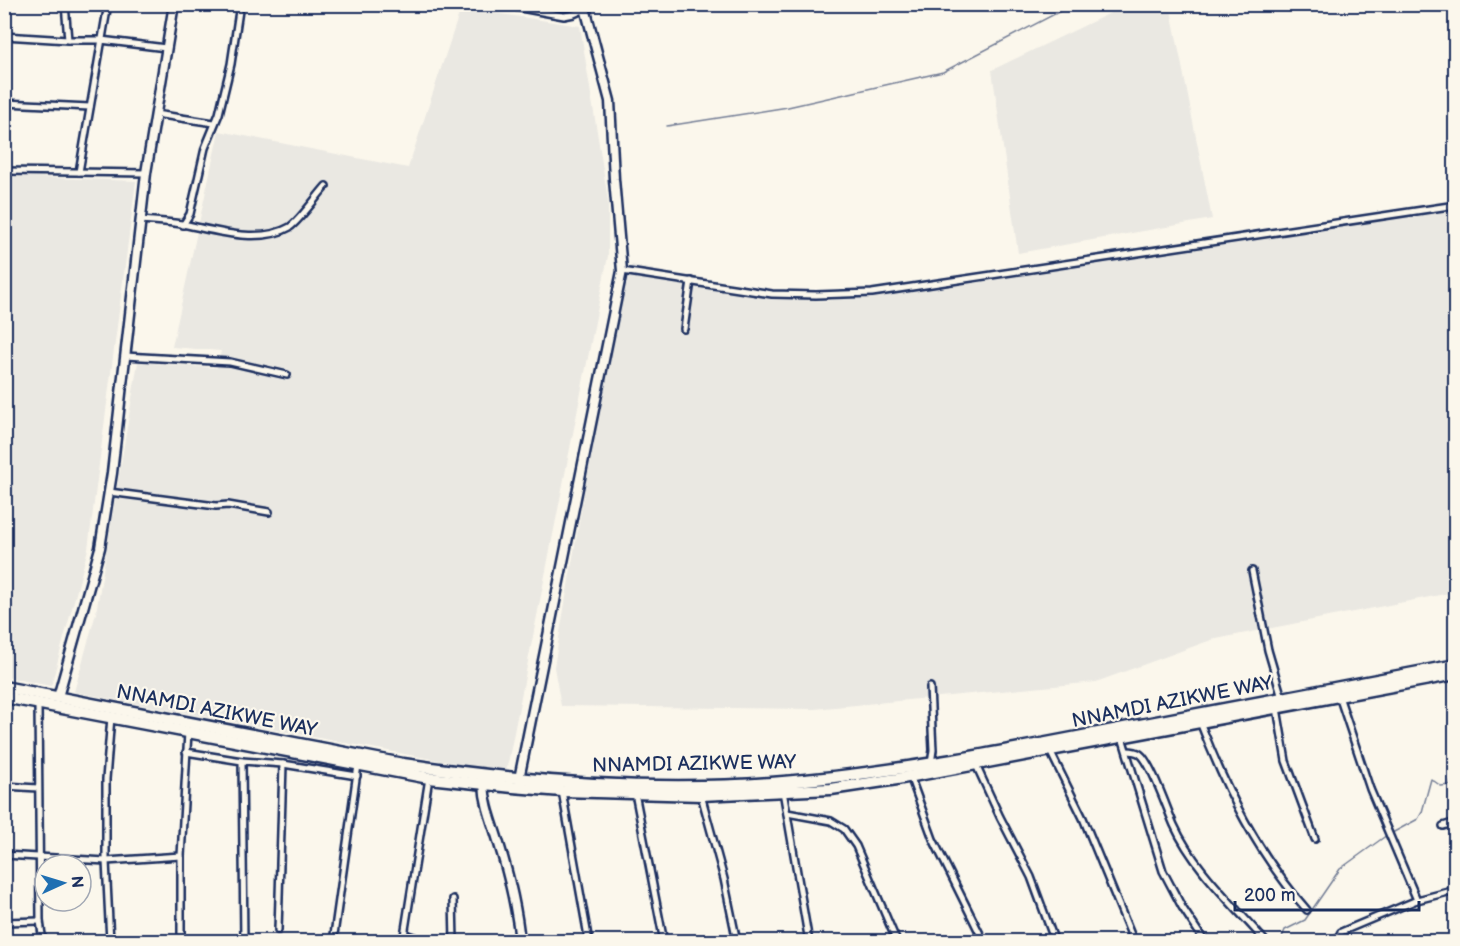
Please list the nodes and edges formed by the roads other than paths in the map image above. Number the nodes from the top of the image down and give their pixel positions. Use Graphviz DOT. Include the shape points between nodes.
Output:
graph roads {
  1 [pos="65,4"];
  2 [pos="108,4"];
  3 [pos="174,4"];
  4 [pos="240,4"];
  5 [pos="499,4"];
  6 [pos="584,7"];
  7 [pos="4,36"];
  8 [pos="68,40"];
  9 [pos="101,40"];
  10 [pos="166,48"];
  11 [pos="4,103"];
  12 [pos="90,107"];
  13 [pos="155,114"];
  14 [pos="214,123"];
  15 [pos="4,171"];
  16 [pos="79,172"];
  17 [pos="146,173"];
  18 [pos="326,186"];
  19 [pos="1455,205"];
  20 [pos="140,220"];
  21 [pos="183,225"];
  22 [pos="622,271"];
  23 [pos="691,281"];
  24 [pos="684,329"];
  25 [pos="125,356"];
  26 [pos="286,375"];
  27 [pos="109,492"];
  28 [pos="269,512"];
  29 [pos="1252,571"];
  30 [pos="1455,665"];
  31 [pos="1455,675"];
  32 [pos="4,687"];
  33 [pos="930,687"];
  34 [pos="1339,696"];
  35 [pos="4,697"];
  36 [pos="58,697"];
  37 [pos="38,703"];
  38 [pos="1280,703"];
  39 [pos="111,717"];
  40 [pos="1200,722"];
  41 [pos="188,732"];
  42 [pos="1122,737"];
  43 [pos="1050,751"];
  44 [pos="1126,751"];
  45 [pos="186,752"];
  46 [pos="242,760"];
  47 [pos="283,764"];
  48 [pos="931,764"];
  49 [pos="976,765"];
  50 [pos="358,770"];
  51 [pos="910,777"];
  52 [pos="429,778"];
  53 [pos="519,778"];
  54 [pos="484,784"];
  55 [pos="4,786"];
  56 [pos="38,788"];
  57 [pos="562,791"];
  58 [pos="783,791"];
  59 [pos="635,793"];
  60 [pos="700,795"];
  61 [pos="787,813"];
  62 [pos="1455,822"];
  63 [pos="1443,826"];
  64 [pos="1315,839"];
  65 [pos="39,853"];
  66 [pos="4,855"];
  67 [pos="181,856"];
  68 [pos="33,857"];
  69 [pos="93,860"];
  70 [pos="106,861"];
  71 [pos="1455,890"];
  72 [pos="453,899"];
  73 [pos="1417,900"];
  74 [pos="1307,909"];
  75 [pos="40,913"];
  76 [pos="40,921"];
  77 [pos="4,922"];
  78 [pos="278,930"];
  79 [pos="405,934"];
  80 [pos="42,942"];
  81 [pos="110,942"];
  82 [pos="181,942"];
  83 [pos="244,942"];
  84 [pos="333,942"];
  85 [pos="403,942"];
  86 [pos="428,942"];
  87 [pos="454,942"];
  88 [pos="520,942"];
  89 [pos="588,942"];
  90 [pos="664,942"];
  91 [pos="737,942"];
  92 [pos="809,942"];
  93 [pos="897,942"];
  94 [pos="984,942"];
  95 [pos="1055,942"];
  96 [pos="1134,942"];
  97 [pos="1205,942"];
  98 [pos="1266,942"];
  99 [pos="1341,942"];
  1 -- 8 [label="street"];
  2 -- 9 [label="street"];
  3 -- 10 [label="street"];
  4 -- 14 [label="street" via="231,64"];
  5 -- 6 [label="street" via="564,16"];
  6 -- 22 [label="street" via="610,101"];
  7 -- 8 [label="street"];
  8 -- 9 [label="street"];
  9 -- 10 [label="street"];
  9 -- 12 [label="street"];
  10 -- 13 [label="street"];
  11 -- 12 [label="street"];
  12 -- 16 [label="street"];
  13 -- 14 [label="street"];
  13 -- 17 [label="street"];
  14 -- 21 [label="street" via="190,214"];
  15 -- 16 [label="street"];
  16 -- 17 [label="street"];
  17 -- 20 [label="street"];
  18 -- 21 [label="street" via="293,225 279,231 228,235"];
  19 -- 23 [label="street" via="872,293 772,294"];
  20 -- 21 [label="street"];
  20 -- 25 [label="street"];
  22 -- 23 [label="street"];
  22 -- 53 [label="street"];
  23 -- 24 [label="street"];
  25 -- 26 [label="street" via="230,362"];
  25 -- 27 [label="street"];
  27 -- 28 [label="street"];
  27 -- 36 [label="street" via="100,548"];
  29 -- 38 [label="street"];
  30 -- 38 [label="highway, NNAMDI AZIKWE WAY"];
  31 -- 34 [label="highway, NNAMDI AZIKWE WAY"];
  32 -- 36 [label="highway, NNAMDI AZIKWE WAY"];
  33 -- 48 [label="street"];
  34 -- 38 [label="highway, NNAMDI AZIKWE WAY"];
  34 -- 73 [label="street" via="1370,789"];
  35 -- 37 [label="highway, NNAMDI AZIKWE WAY"];
  36 -- 53 [label="highway, NNAMDI AZIKWE WAY" via="403,764"];
  37 -- 39 [label="highway, NNAMDI AZIKWE WAY"];
  37 -- 56 [label="street"];
  38 -- 40 [label="highway, NNAMDI AZIKWE WAY"];
  38 -- 48 [label="highway, NNAMDI AZIKWE WAY"];
  38 -- 64 [label="street" via="1286,761"];
  39 -- 41 [label="highway, NNAMDI AZIKWE WAY"];
  39 -- 70 [label="street"];
  40 -- 42 [label="highway, NNAMDI AZIKWE WAY"];
  40 -- 74 [label="street" via="1220,773 1266,859"];
  41 -- 45 [label="street"];
  41 -- 50 [label="highway, NNAMDI AZIKWE WAY"];
  42 -- 43 [label="highway, NNAMDI AZIKWE WAY"];
  42 -- 44 [label="street"];
  43 -- 49 [label="highway, NNAMDI AZIKWE WAY"];
  43 -- 96 [label="street" via="1116,893"];
  44 -- 97 [label="street" via="1163,871"];
  44 -- 98 [label="street" via="1142,755 1189,854"];
  45 -- 46 [label="street"];
  45 -- 67 [label="street"];
  46 -- 47 [label="street"];
  46 -- 83 [label="street"];
  47 -- 50 [label="street"];
  47 -- 78 [label="street"];
  48 -- 53 [label="highway, NNAMDI AZIKWE WAY" via="802,780 707,785 593,784"];
  49 -- 51 [label="highway, NNAMDI AZIKWE WAY"];
  49 -- 95 [label="street" via="1031,877"];
  50 -- 52 [label="highway, NNAMDI AZIKWE WAY"];
  50 -- 84 [label="street"];
  51 -- 58 [label="highway, NNAMDI AZIKWE WAY" via="831,789"];
  51 -- 94 [label="street" via="933,839"];
  52 -- 54 [label="highway, NNAMDI AZIKWE WAY"];
  52 -- 79 [label="street"];
  54 -- 57 [label="highway, NNAMDI AZIKWE WAY"];
  54 -- 88 [label="street" via="516,910"];
  55 -- 56 [label="street"];
  56 -- 65 [label="street"];
  57 -- 59 [label="highway, NNAMDI AZIKWE WAY"];
  57 -- 89 [label="street"];
  58 -- 60 [label="highway, NNAMDI AZIKWE WAY"];
  58 -- 61 [label="street"];
  59 -- 60 [label="highway, NNAMDI AZIKWE WAY"];
  59 -- 90 [label="street"];
  60 -- 91 [label="street"];
  61 -- 92 [label="street"];
  61 -- 93 [label="street" via="831,822 844,829 856,846"];
  62 -- 63 [label="street"];
  66 -- 68 [label="street"];
  67 -- 70 [label="street"];
  67 -- 82 [label="street"];
  69 -- 70 [label="street"];
  70 -- 81 [label="street"];
  71 -- 73 [label="street"];
  72 -- 87 [label="street"];
  73 -- 99 [label="street" via="1341,932"];
  75 -- 76 [label="street"];
  76 -- 77 [label="street"];
  76 -- 80 [label="street"];
  79 -- 85 [label="street"];
  79 -- 86 [label="street"];
}
